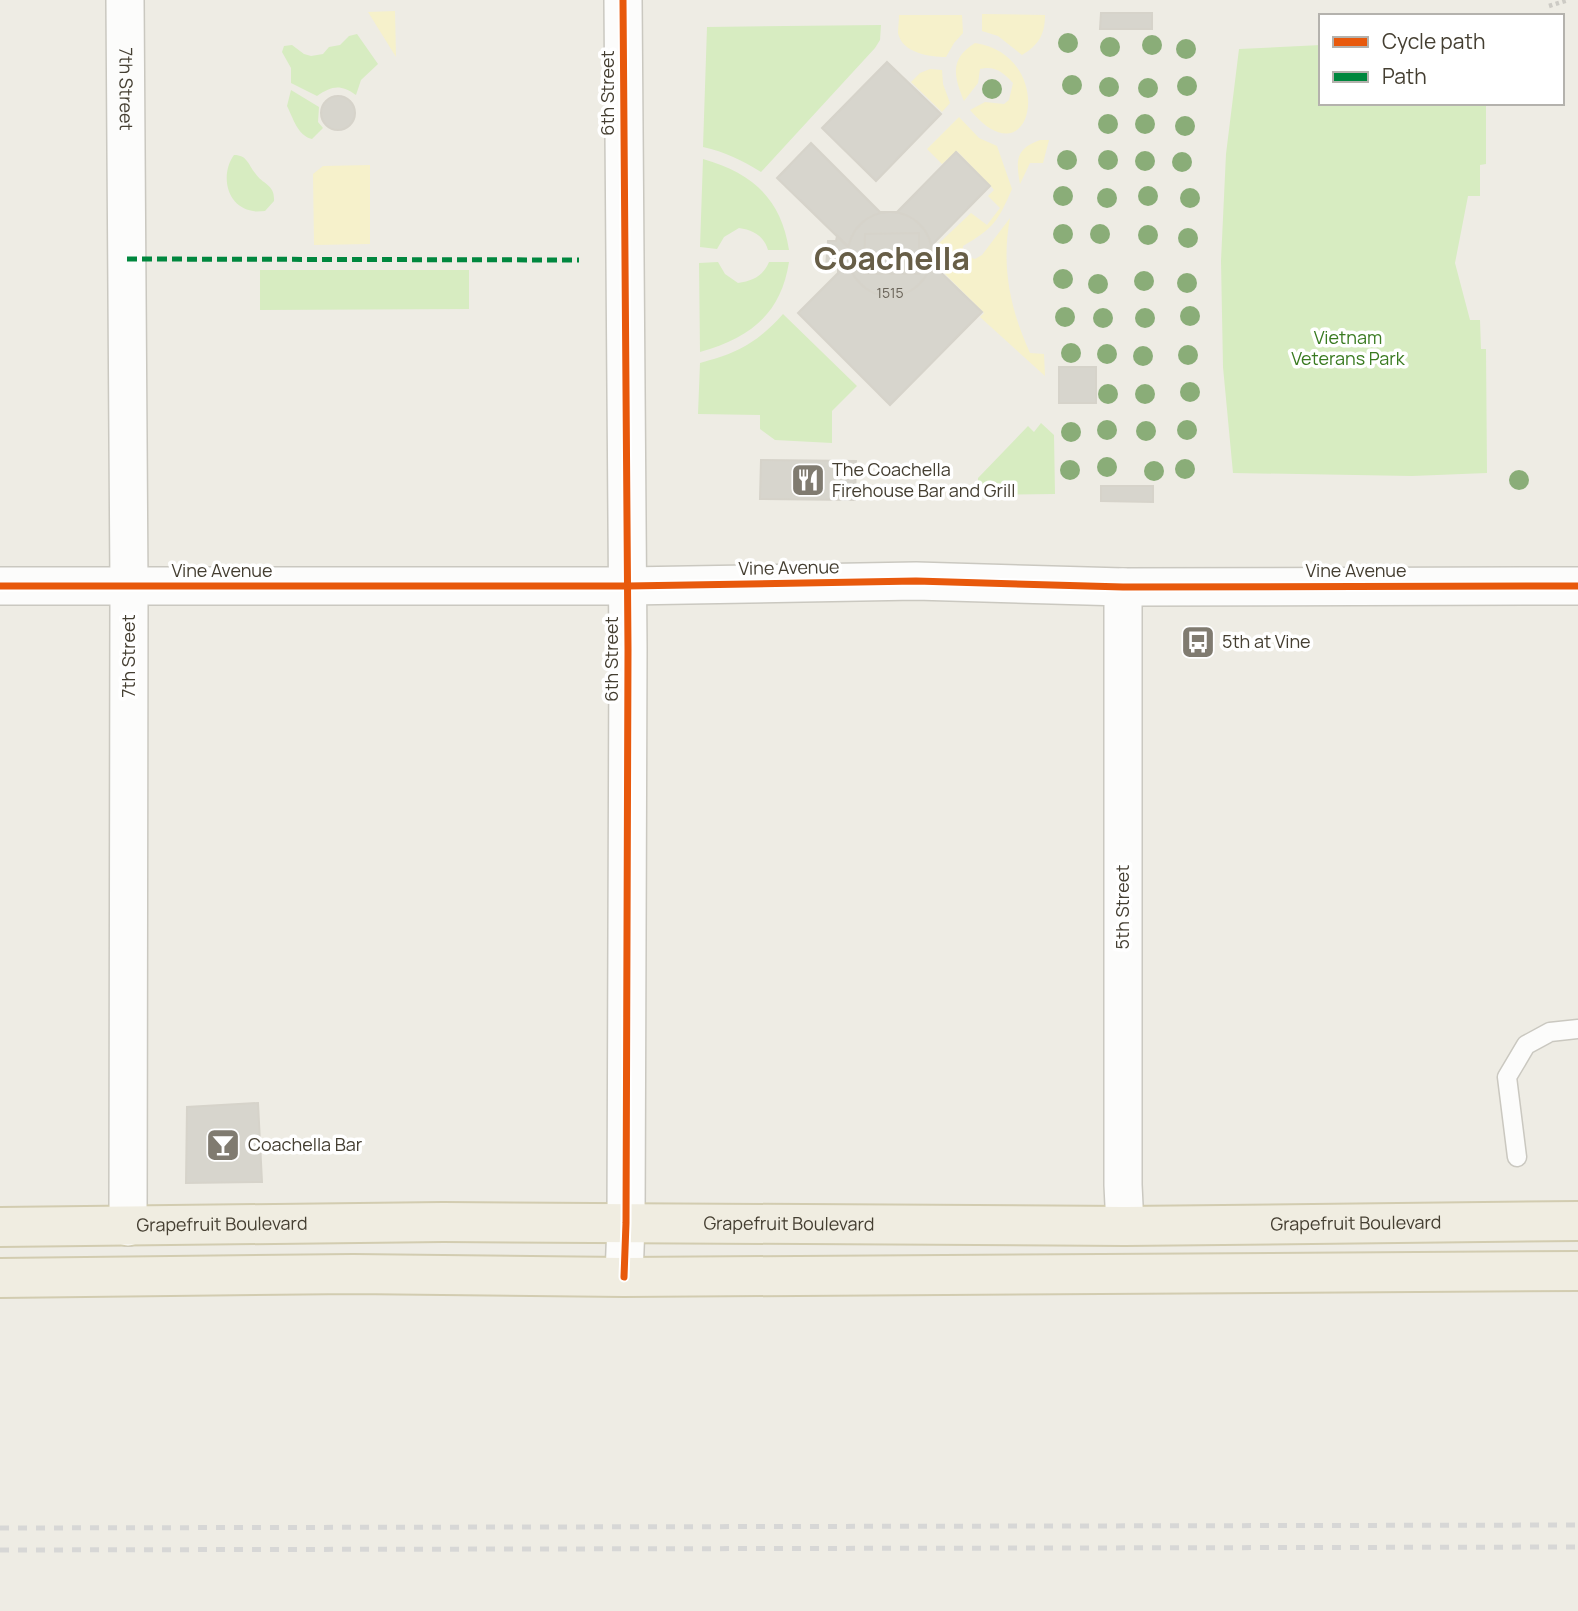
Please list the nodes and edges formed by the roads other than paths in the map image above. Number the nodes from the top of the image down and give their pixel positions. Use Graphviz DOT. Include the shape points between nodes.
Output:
graph roads {
  1 [pos="125,0"];
  2 [pos="623,0"];
  3 [pos="0,586"];
  4 [pos="130,586"];
  5 [pos="628,586"];
  6 [pos="1578,586"];
  7 [pos="1123,587"];
  8 [pos="1578,1029"];
  9 [pos="1517,1157"];
  10 [pos="1578,1221"];
  11 [pos="626,1223"];
  12 [pos="1125,1226"];
  13 [pos="0,1227"];
  14 [pos="128,1227"];
  15 [pos="1578,1271"];
  16 [pos="624,1277"];
  17 [pos="0,1278"];
  1 -- 4 [label="street, 7th Street"];
  2 -- 5 [label="street, 6th Street"];
  3 -- 4 [label="street, Vine Avenue"];
  4 -- 5 [label="street, Vine Avenue"];
  4 -- 14 [label="street, 7th Street"];
  5 -- 7 [label="street, Vine Avenue" via="916,581"];
  5 -- 11 [label="street, 6th Street"];
  6 -- 7 [label="street, Vine Avenue"];
  7 -- 12 [label="street, 5th Street"];
  8 -- 9 [label="lane" via="1550,1032 1526,1045 1507,1077"];
  10 -- 12 [label="main road, Grapefruit Boulevard"];
  11 -- 12 [label="main road, Grapefruit Boulevard"];
  11 -- 14 [label="main road, Grapefruit Boulevard"];
  11 -- 16 [label="street, 6th Street"];
  13 -- 14 [label="main road, Grapefruit Boulevard"];
  15 -- 16 [label="main road"];
  16 -- 17 [label="main road"];
}
